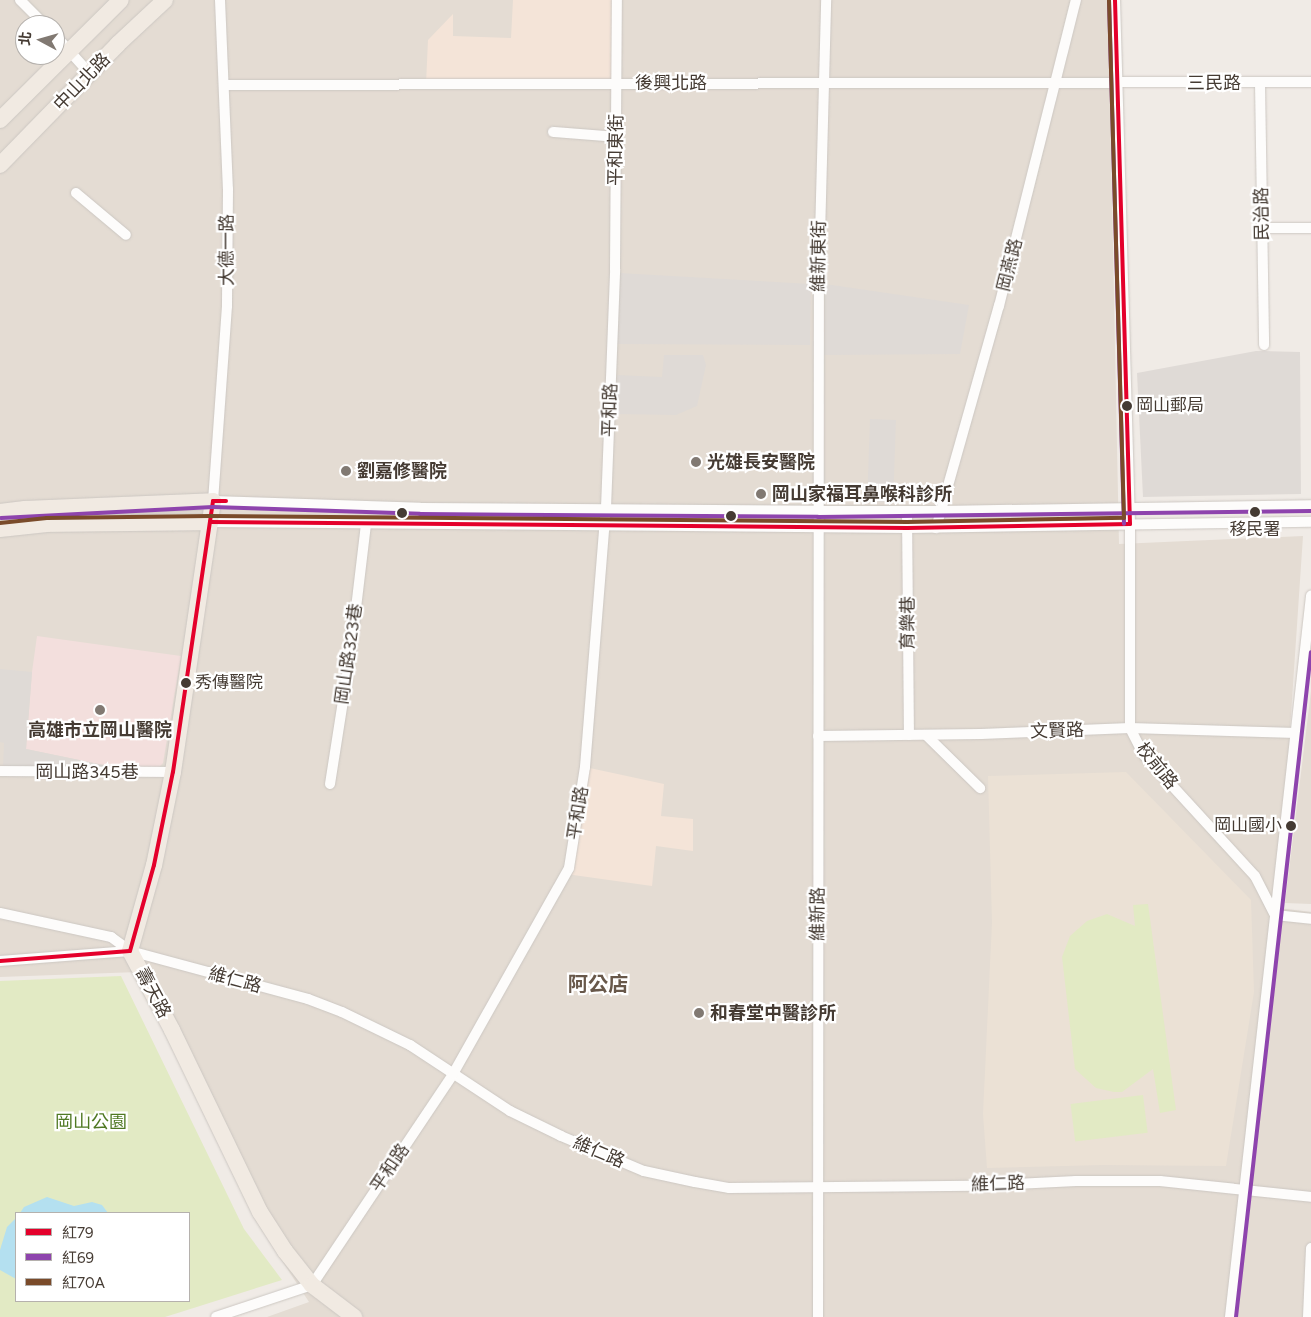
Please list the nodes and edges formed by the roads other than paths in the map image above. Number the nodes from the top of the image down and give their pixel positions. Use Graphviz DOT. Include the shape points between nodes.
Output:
graph roads {
  1 [pos="20,0"];
  2 [pos="120,0"];
  3 [pos="165,0"];
  4 [pos="220,0"];
  5 [pos="617,0"];
  6 [pos="826,0"];
  7 [pos="1076,0"];
  8 [pos="1115,0"];
  9 [pos="35,15"];
  10 [pos="65,45"];
  11 [pos="69,49"];
  12 [pos="90,74"];
  13 [pos="1311,82"];
  14 [pos="1056,83"];
  15 [pos="1260,83"];
  16 [pos="616,84"];
  17 [pos="824,84"];
  18 [pos="1117,84"];
  19 [pos="224,85"];
  20 [pos="0,120"];
  21 [pos="553,132"];
  22 [pos="616,137"];
  23 [pos="0,165"];
  24 [pos="76,193"];
  25 [pos="1262,228"];
  26 [pos="1311,228"];
  27 [pos="126,235"];
  28 [pos="615,269"];
  29 [pos="1264,345"];
  30 [pos="213,501"];
  31 [pos="1311,505"];
  32 [pos="606,508"];
  33 [pos="1129,508"];
  34 [pos="818,511"];
  35 [pos="907,511"];
  36 [pos="941,511"];
  37 [pos="0,512"];
  38 [pos="210,522"];
  39 [pos="1311,522"];
  40 [pos="366,524"];
  41 [pos="1130,524"];
  42 [pos="605,525"];
  43 [pos="818,528"];
  44 [pos="907,528"];
  45 [pos="936,528"];
  46 [pos="0,529"];
  47 [pos="1311,596"];
  48 [pos="1130,728"];
  49 [pos="1296,733"];
  50 [pos="909,735"];
  51 [pos="926,735"];
  52 [pos="818,736"];
  53 [pos="0,771"];
  54 [pos="173,772"];
  55 [pos="330,784"];
  56 [pos="980,788"];
  57 [pos="0,913"];
  58 [pos="1275,915"];
  59 [pos="1311,919"];
  60 [pos="130,951"];
  61 [pos="0,961"];
  62 [pos="453,1074"];
  63 [pos="818,1186"];
  64 [pos="1244,1189"];
  65 [pos="1311,1197"];
  66 [pos="1311,1248"];
  67 [pos="312,1285"];
  68 [pos="216,1317"];
  69 [pos="354,1317"];
  70 [pos="818,1317"];
  71 [pos="1230,1317"];
  72 [pos="1308,1317"];
  1 -- 9 [label="street"];
  2 -- 11 [label="main road, 中山北路"];
  3 -- 12 [label="main road, 中山北路"];
  4 -- 19 [label="street, 大德一路"];
  5 -- 16 [label="street, 平和東街"];
  6 -- 17 [label="street, 維新東街"];
  7 -- 14 [label="street, 岡燕路"];
  8 -- 18 [label="street, 校前路"];
  10 -- 11 [label="street"];
  11 -- 12 [label="street"];
  11 -- 20 [label="main road, 中山北路"];
  12 -- 23 [label="main road, 中山北路"];
  13 -- 15 [label="street, 三民路"];
  14 -- 17 [label="street, 後興北路"];
  14 -- 18 [label="street, 後興北路"];
  14 -- 36 [label="street, 岡燕路" via="999,306"];
  15 -- 18 [label="street, 三民路"];
  15 -- 25 [label="street, 民治路"];
  16 -- 17 [label="street, 後興北路"];
  16 -- 19 [label="street, 後興北路"];
  16 -- 22 [label="street, 平和東街"];
  17 -- 34 [label="street, 維新東街" via="818,274"];
  18 -- 33 [label="street, 校前路"];
  19 -- 30 [label="street, 大德一路" via="228,189 227,306"];
  21 -- 22 [label="street"];
  22 -- 28 [label="street, 平和東街"];
  24 -- 27 [label="street"];
  25 -- 26 [label="street"];
  25 -- 29 [label="street, 民治路"];
  28 -- 32 [label="street, 平和路"];
  30 -- 32 [label="street" via="420,508"];
  30 -- 37 [label="main road"];
  30 -- 38 [label="main road, 壽天路"];
  31 -- 33 [label="street"];
  32 -- 34 [label="street"];
  32 -- 42 [label="street, 平和路"];
  33 -- 36 [label="street"];
  33 -- 41 [label="street, 校前路"];
  34 -- 35 [label="street"];
  34 -- 43 [label="street, 維新路"];
  35 -- 36 [label="street"];
  35 -- 44 [label="street, 育樂巷"];
  36 -- 45 [label="street, 岡燕路"];
  38 -- 40 [label="street"];
  38 -- 46 [label="main road" via="39,524"];
  38 -- 54 [label="main road, 壽天路"];
  39 -- 41 [label="street"];
  40 -- 42 [label="street"];
  40 -- 55 [label="street, 岡山路323巷"];
  41 -- 45 [label="street"];
  41 -- 48 [label="street, 校前路"];
  42 -- 43 [label="street"];
  42 -- 62 [label="street, 平和路" via="585,768 570,868"];
  43 -- 44 [label="street"];
  43 -- 52 [label="street, 維新路"];
  44 -- 45 [label="street"];
  44 -- 50 [label="street, 育樂巷"];
  47 -- 49 [label="street"];
  48 -- 49 [label="street, 文賢路"];
  48 -- 51 [label="street, 文賢路"];
  48 -- 58 [label="street, 校前路" via="1144,754 1254,876"];
  49 -- 58 [label="street"];
  50 -- 51 [label="street, 文賢路"];
  50 -- 52 [label="street, 文賢路"];
  51 -- 56 [label="street"];
  52 -- 63 [label="street, 維新路"];
  53 -- 54 [label="street, 岡山路345巷"];
  54 -- 60 [label="main road, 壽天路" via="154,865"];
  57 -- 60 [label="street, 維仁路" via="111,937"];
  58 -- 59 [label="street"];
  58 -- 64 [label="street"];
  60 -- 61 [label="street"];
  60 -- 62 [label="street, 維仁路" via="308,999 410,1045"];
  60 -- 67 [label="main road, 壽天路" via="260,1212"];
  62 -- 63 [label="street, 維仁路" via="510,1111 644,1171 729,1188"];
  62 -- 67 [label="street, 平和路"];
  63 -- 64 [label="street, 維仁路" via="1160,1181"];
  63 -- 70 [label="street, 維新路"];
  64 -- 65 [label="street, 維仁路"];
  64 -- 71 [label="street"];
  66 -- 72 [label="street"];
  67 -- 68 [label="street"];
  67 -- 69 [label="main road, 壽天路"];
}
